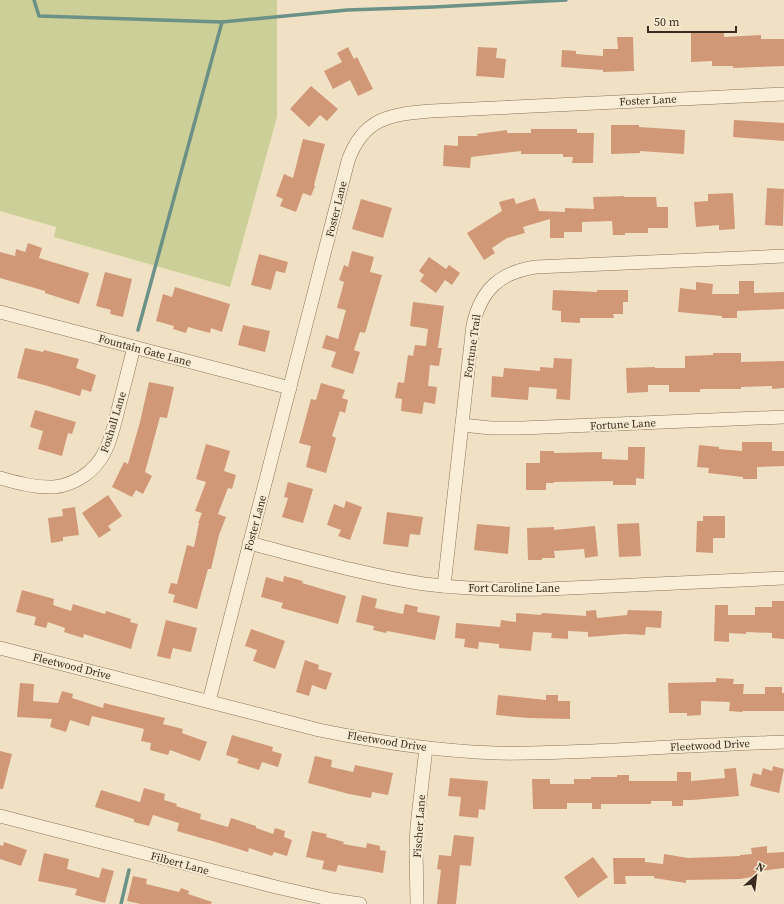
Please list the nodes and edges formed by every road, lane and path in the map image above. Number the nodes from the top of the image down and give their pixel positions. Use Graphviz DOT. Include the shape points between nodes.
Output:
graph roads {
  1 [pos="784,94"];
  2 [pos="784,256"];
  3 [pos="0,312"];
  4 [pos="134,347"];
  5 [pos="290,388"];
  6 [pos="784,417"];
  7 [pos="462,425"];
  8 [pos="0,478"];
  9 [pos="249,543"];
  10 [pos="784,578"];
  11 [pos="444,586"];
  12 [pos="0,648"];
  13 [pos="209,701"];
  14 [pos="784,742"];
  15 [pos="426,748"];
  16 [pos="0,816"];
  17 [pos="360,904"];
  18 [pos="417,904"];
  1 -- 5 [label="street, Foster Lane" via="425,111 390,116 375,124 363,134 348,161"];
  2 -- 7 [label="street, Fortune Trail" via="536,267 519,270 504,277 484,295 477,309 471,333"];
  3 -- 4 [label="street, Fountain Gate Lane"];
  4 -- 5 [label="street, Fountain Gate Lane"];
  4 -- 8 [label="street, Foxhall Lane" via="109,444 91,471 78,480 55,487 36,487"];
  5 -- 9 [label="street, Foster Lane"];
  6 -- 7 [label="street, Fortune Lane" via="522,428"];
  7 -- 11 [label="street, Fortune Trail"];
  9 -- 11 [label="street, Fort Caroline Lane" via="372,574"];
  9 -- 13 [label="street, Foster Lane"];
  10 -- 11 [label="street, Fort Caroline Lane" via="522,589"];
  12 -- 13 [label="street, Fleetwood Drive"];
  13 -- 15 [label="street, Fleetwood Drive" via="366,740"];
  14 -- 15 [label="street, Fleetwood Drive" via="523,753"];
  15 -- 18 [label="street, Fischer Lane" via="417,826"];
  16 -- 17 [label="street, Filbert Lane" via="276,887"];
}
